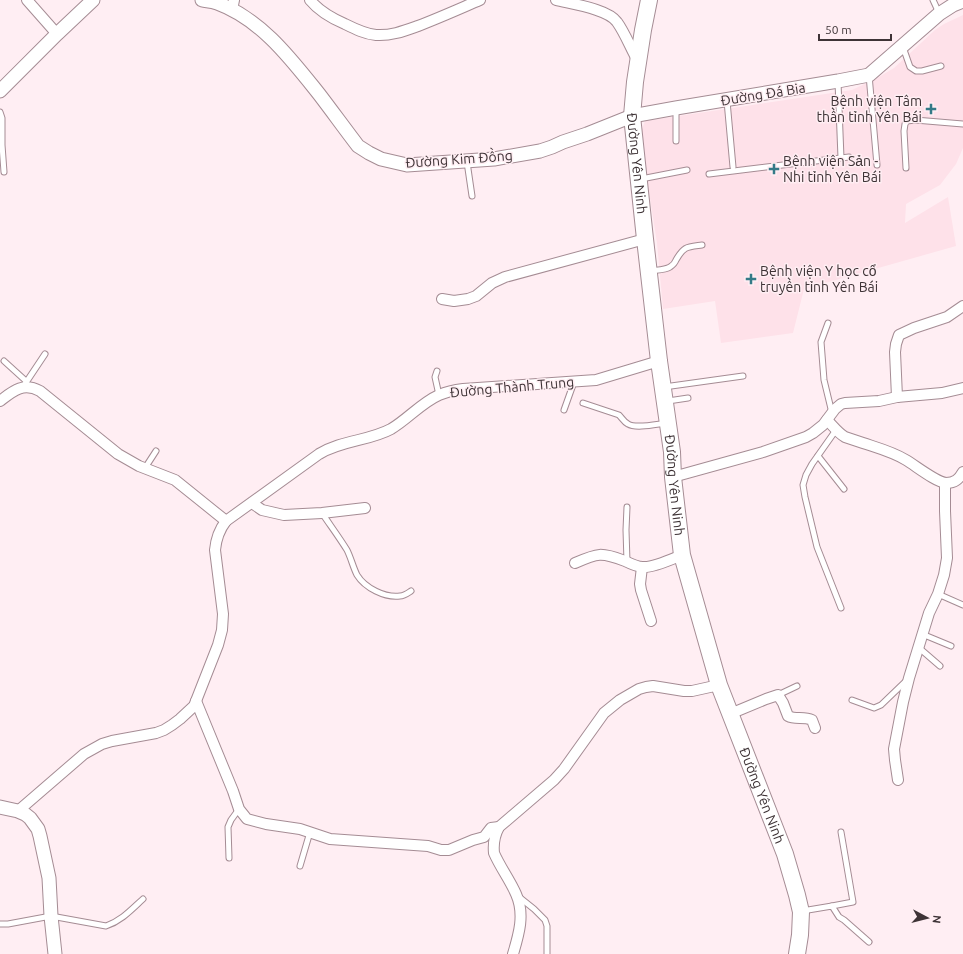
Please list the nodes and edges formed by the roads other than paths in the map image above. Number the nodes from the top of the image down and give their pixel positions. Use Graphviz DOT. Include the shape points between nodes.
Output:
graph roads {
  1 [pos="27,0"];
  2 [pos="93,0"];
  3 [pos="202,0"];
  4 [pos="310,0"];
  5 [pos="480,0"];
  6 [pos="556,0"];
  7 [pos="649,0"];
  8 [pos="933,0"];
  9 [pos="963,1"];
  10 [pos="233,5"];
  11 [pos="939,14"];
  12 [pos="57,34"];
  13 [pos="902,46"];
  14 [pos="638,61"];
  15 [pos="942,66"];
  16 [pos="869,75"];
  17 [pos="838,82"];
  18 [pos="0,91"];
  19 [pos="726,100"];
  20 [pos="676,108"];
  21 [pos="0,112"];
  22 [pos="632,116"];
  23 [pos="963,124"];
  24 [pos="676,141"];
  25 [pos="849,157"];
  26 [pos="841,158"];
  27 [pos="467,161"];
  28 [pos="876,166"];
  29 [pos="733,167"];
  30 [pos="906,168"];
  31 [pos="687,170"];
  32 [pos="4,172"];
  33 [pos="709,174"];
  34 [pos="638,179"];
  35 [pos="472,196"];
  36 [pos="644,239"];
  37 [pos="702,245"];
  38 [pos="648,272"];
  39 [pos="442,299"];
  40 [pos="963,306"];
  41 [pos="828,323"];
  42 [pos="45,354"];
  43 [pos="4,361"];
  44 [pos="659,361"];
  45 [pos="437,371"];
  46 [pos="743,376"];
  47 [pos="574,382"];
  48 [pos="24,384"];
  49 [pos="963,388"];
  50 [pos="664,394"];
  51 [pos="439,395"];
  52 [pos="897,397"];
  53 [pos="688,398"];
  54 [pos="0,401"];
  55 [pos="583,403"];
  56 [pos="564,410"];
  57 [pos="829,416"];
  58 [pos="668,423"];
  59 [pos="836,430"];
  60 [pos="156,451"];
  61 [pos="818,456"];
  62 [pos="145,468"];
  63 [pos="962,476"];
  64 [pos="673,477"];
  65 [pos="945,483"];
  66 [pos="844,489"];
  67 [pos="252,503"];
  68 [pos="627,507"];
  69 [pos="365,508"];
  70 [pos="322,513"];
  71 [pos="226,521"];
  72 [pos="682,555"];
  73 [pos="627,562"];
  74 [pos="575,563"];
  75 [pos="642,567"];
  76 [pos="411,591"];
  77 [pos="938,594"];
  78 [pos="963,605"];
  79 [pos="841,608"];
  80 [pos="651,621"];
  81 [pos="922,634"];
  82 [pos="951,646"];
  83 [pos="918,647"];
  84 [pos="940,666"];
  85 [pos="909,678"];
  86 [pos="719,685"];
  87 [pos="797,686"];
  88 [pos="778,695"];
  89 [pos="852,700"];
  90 [pos="196,701"];
  91 [pos="730,714"];
  92 [pos="814,728"];
  93 [pos="898,780"];
  94 [pos="0,806"];
  95 [pos="239,809"];
  96 [pos="18,811"];
  97 [pos="500,827"];
  98 [pos="310,832"];
  99 [pos="841,832"];
  100 [pos="229,858"];
  101 [pos="300,866"];
  102 [pos="517,895"];
  103 [pos="143,899"];
  104 [pos="832,906"];
  105 [pos="801,912"];
  106 [pos="51,916"];
  107 [pos="0,924"];
  108 [pos="869,942"];
  109 [pos="55,954"];
  110 [pos="513,954"];
  111 [pos="547,954"];
  112 [pos="797,954"];
  1 -- 12 [label="street"];
  2 -- 12 [label="street"];
  3 -- 10 [label="street, Đường Kim Đồng"];
  4 -- 5 [label="street" via="323,13 335,20 369,34 382,35 396,34"];
  6 -- 14 [label="street" via="612,16"];
  7 -- 14 [label="main road, Đường Yên Ninh"];
  8 -- 11 [label="lane"];
  9 -- 11 [label="street, Đường Đá Bia"];
  10 -- 27 [label="street, Đường Kim Đồng" via="296,65 358,146 381,159 407,165"];
  11 -- 13 [label="street, Đường Đá Bia"];
  12 -- 18 [label="street"];
  13 -- 15 [label="lane" via="906,60 916,71"];
  13 -- 16 [label="street, Đường Đá Bia"];
  14 -- 22 [label="main road, Đường Yên Ninh"];
  16 -- 17 [label="street, Đường Đá Bia"];
  16 -- 28 [label="lane"];
  17 -- 19 [label="street, Đường Đá Bia"];
  17 -- 26 [label="lane"];
  19 -- 20 [label="street, Đường Đá Bia"];
  19 -- 29 [label="lane"];
  20 -- 22 [label="street, Đường Đá Bia"];
  20 -- 24 [label="lane"];
  21 -- 32 [label="lane"];
  22 -- 27 [label="street, Đường Kim Đồng" via="540,151"];
  22 -- 34 [label="main road, Đường Yên Ninh"];
  23 -- 30 [label="lane" via="907,121 904,130"];
  25 -- 26 [label="lane"];
  26 -- 33 [label="lane"];
  27 -- 35 [label="lane"];
  31 -- 34 [label="lane"];
  34 -- 36 [label="main road, Đường Yên Ninh"];
  36 -- 38 [label="main road, Đường Yên Ninh"];
  36 -- 39 [label="street" via="505,277 468,299"];
  37 -- 38 [label="lane" via="686,248 670,267"];
  38 -- 44 [label="main road, Đường Yên Ninh"];
  40 -- 52 [label="street" via="947,317 899,335 894,352"];
  41 -- 57 [label="lane" via="821,342"];
  42 -- 48 [label="lane"];
  43 -- 48 [label="lane"];
  44 -- 47 [label="street, Đường Thành Trung" via="605,378"];
  44 -- 50 [label="main road, Đường Yên Ninh"];
  45 -- 51 [label="lane" via="435,377"];
  46 -- 50 [label="lane"];
  47 -- 51 [label="street, Đường Thành Trung" via="462,389"];
  47 -- 56 [label="lane"];
  48 -- 54 [label="street"];
  48 -- 62 [label="street" via="40,391 118,454"];
  49 -- 52 [label="street" via="942,393"];
  50 -- 53 [label="lane"];
  50 -- 58 [label="main road, Đường Yên Ninh"];
  51 -- 67 [label="street, Đường Thành Trung" via="386,431 326,450"];
  52 -- 57 [label="street" via="845,402"];
  55 -- 58 [label="lane" via="619,415 626,424 634,427"];
  57 -- 59 [label="street"];
  57 -- 64 [label="street" via="819,429 799,440"];
  58 -- 64 [label="main road, Đường Yên Ninh"];
  59 -- 61 [label="lane"];
  59 -- 65 [label="street" via="846,437 888,451"];
  60 -- 62 [label="lane"];
  61 -- 66 [label="lane"];
  61 -- 79 [label="lane" via="803,485 817,548"];
  62 -- 71 [label="street" via="176,480"];
  63 -- 65 [label="street" via="957,481"];
  64 -- 72 [label="main road, Đường Yên Ninh"];
  65 -- 77 [label="street" via="947,558"];
  67 -- 70 [label="street" via="262,510 284,515"];
  67 -- 71 [label="street, Đường Thành Trung"];
  68 -- 73 [label="lane"];
  69 -- 70 [label="street"];
  70 -- 76 [label="lane" via="347,550 353,567 364,584 376,592 394,596 402,596"];
  71 -- 90 [label="street, Đường Thành Trung" via="219,532 215,550 223,614 222,630"];
  72 -- 75 [label="street" via="649,567"];
  72 -- 86 [label="main road, Đường Yên Ninh"];
  73 -- 74 [label="street" via="603,554 590,556"];
  73 -- 75 [label="street"];
  75 -- 80 [label="street" via="640,584"];
  77 -- 78 [label="lane"];
  77 -- 81 [label="street"];
  81 -- 82 [label="lane"];
  81 -- 83 [label="street"];
  83 -- 84 [label="lane"];
  83 -- 85 [label="street"];
  85 -- 89 [label="lane" via="880,706 874,708"];
  85 -- 93 [label="street" via="894,749"];
  86 -- 91 [label="main road, Đường Yên Ninh"];
  86 -- 97 [label="street" via="692,691 646,687 620,700 604,713 554,780"];
  87 -- 88 [label="lane"];
  88 -- 91 [label="street"];
  88 -- 92 [label="street" via="788,716 808,718 812,720"];
  90 -- 95 [label="street"];
  90 -- 96 [label="street, Đường Thành Trung" via="180,719 164,730 112,741 84,754"];
  91 -- 105 [label="main road, Đường Yên Ninh" via="785,854"];
  94 -- 96 [label="street"];
  95 -- 98 [label="street" via="247,819"];
  95 -- 100 [label="lane" via="228,827"];
  96 -- 106 [label="street" via="30,818 38,829 49,878"];
  97 -- 98 [label="street" via="491,828 484,837 449,850 428,846 330,839"];
  97 -- 102 [label="street" via="494,838 494,853"];
  98 -- 101 [label="lane"];
  99 -- 104 [label="lane" via="853,902"];
  102 -- 110 [label="street" via="521,920"];
  102 -- 111 [label="lane" via="545,920 548,926"];
  103 -- 106 [label="lane" via="128,913 106,926"];
  104 -- 105 [label="lane"];
  104 -- 108 [label="lane" via="839,917"];
  105 -- 112 [label="main road, Đường Yên Ninh"];
  106 -- 107 [label="lane"];
  106 -- 109 [label="street"];
}
